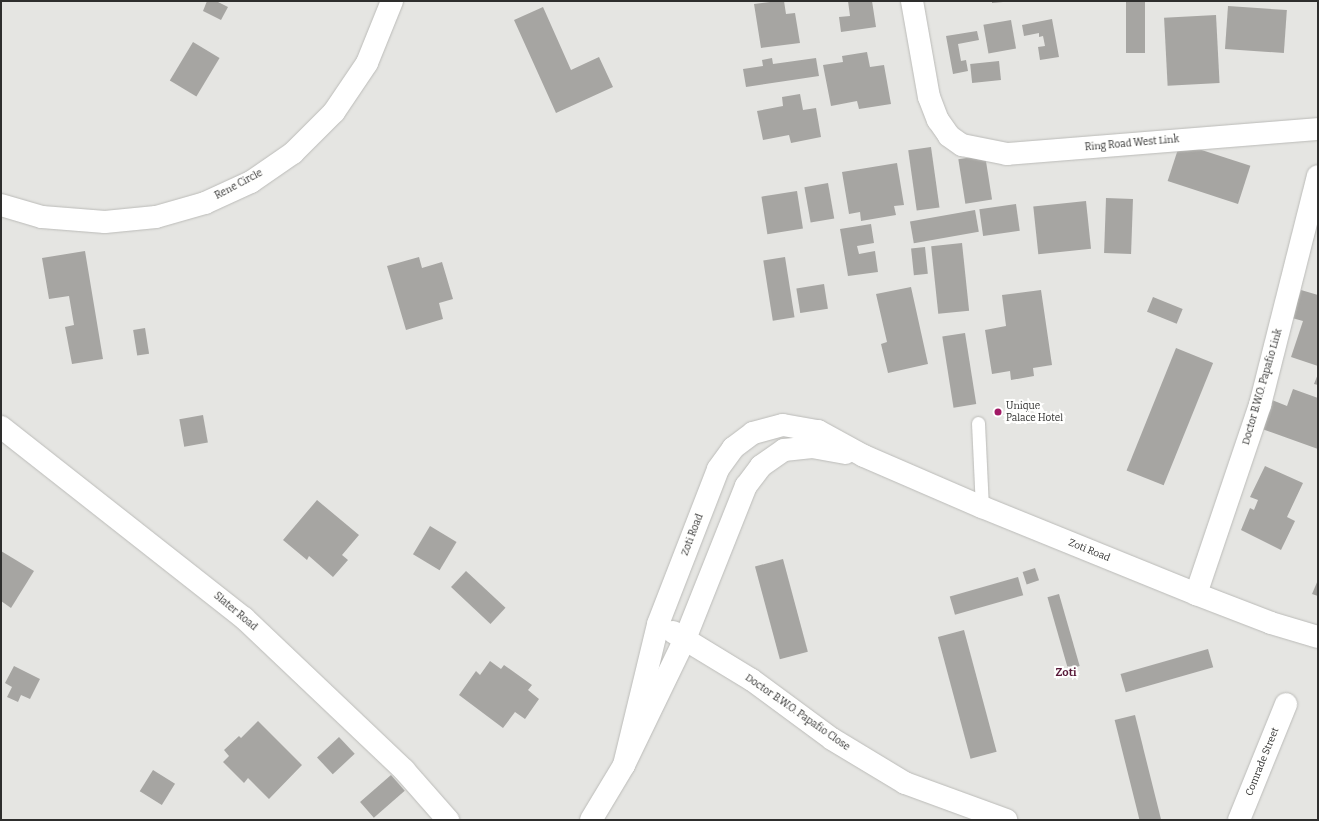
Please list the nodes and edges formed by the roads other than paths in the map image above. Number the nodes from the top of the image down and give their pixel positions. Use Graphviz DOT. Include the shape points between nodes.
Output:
graph roads {
  1 [pos="392,1"];
  2 [pos="912,1"];
  3 [pos="1318,128"];
  4 [pos="1318,176"];
  5 [pos="1,205"];
  6 [pos="978,424"];
  7 [pos="1,427"];
  8 [pos="864,456"];
  9 [pos="982,507"];
  10 [pos="1196,594"];
  11 [pos="658,624"];
  12 [pos="1318,637"];
  13 [pos="685,639"];
  14 [pos="1286,704"];
  15 [pos="624,765"];
  16 [pos="448,820"];
  17 [pos="591,820"];
  18 [pos="1006,820"];
  19 [pos="1240,820"];
  1 -- 5 [label="street, Rene Circle" via="367,63 334,112 293,153 251,182 205,203 156,217 105,222 42,217"];
  2 -- 3 [label="street, Ring Road West Link" via="929,97 938,120 949,136 962,145 1007,154"];
  4 -- 10 [label="street, Doctor B.W.O. Papafio Link" via="1260,405"];
  6 -- 9 [label="lane"];
  7 -- 16 [label="street, Slater Road" via="244,618 404,770"];
  8 -- 9 [label="street, Zoti Road"];
  8 -- 11 [label="street, Zoti Road" via="818,431 783,425 753,432 733,448 718,469"];
  8 -- 13 [label="street, Zoti Road" via="812,447 784,450 761,466 746,486"];
  9 -- 10 [label="street, Zoti Road"];
  10 -- 12 [label="street, Zoti Road" via="1271,623"];
  11 -- 13 [label="street, Doctor B.W.O. Papafio Close"];
  11 -- 15 [label="street, Zoti Road"];
  13 -- 15 [label="street, Zoti Road"];
  13 -- 18 [label="street, Doctor B.W.O. Papafio Close" via="752,680 832,739 904,783"];
  14 -- 19 [label="street, Comrade Street"];
  15 -- 17 [label="street, Zoti Road"];
}
